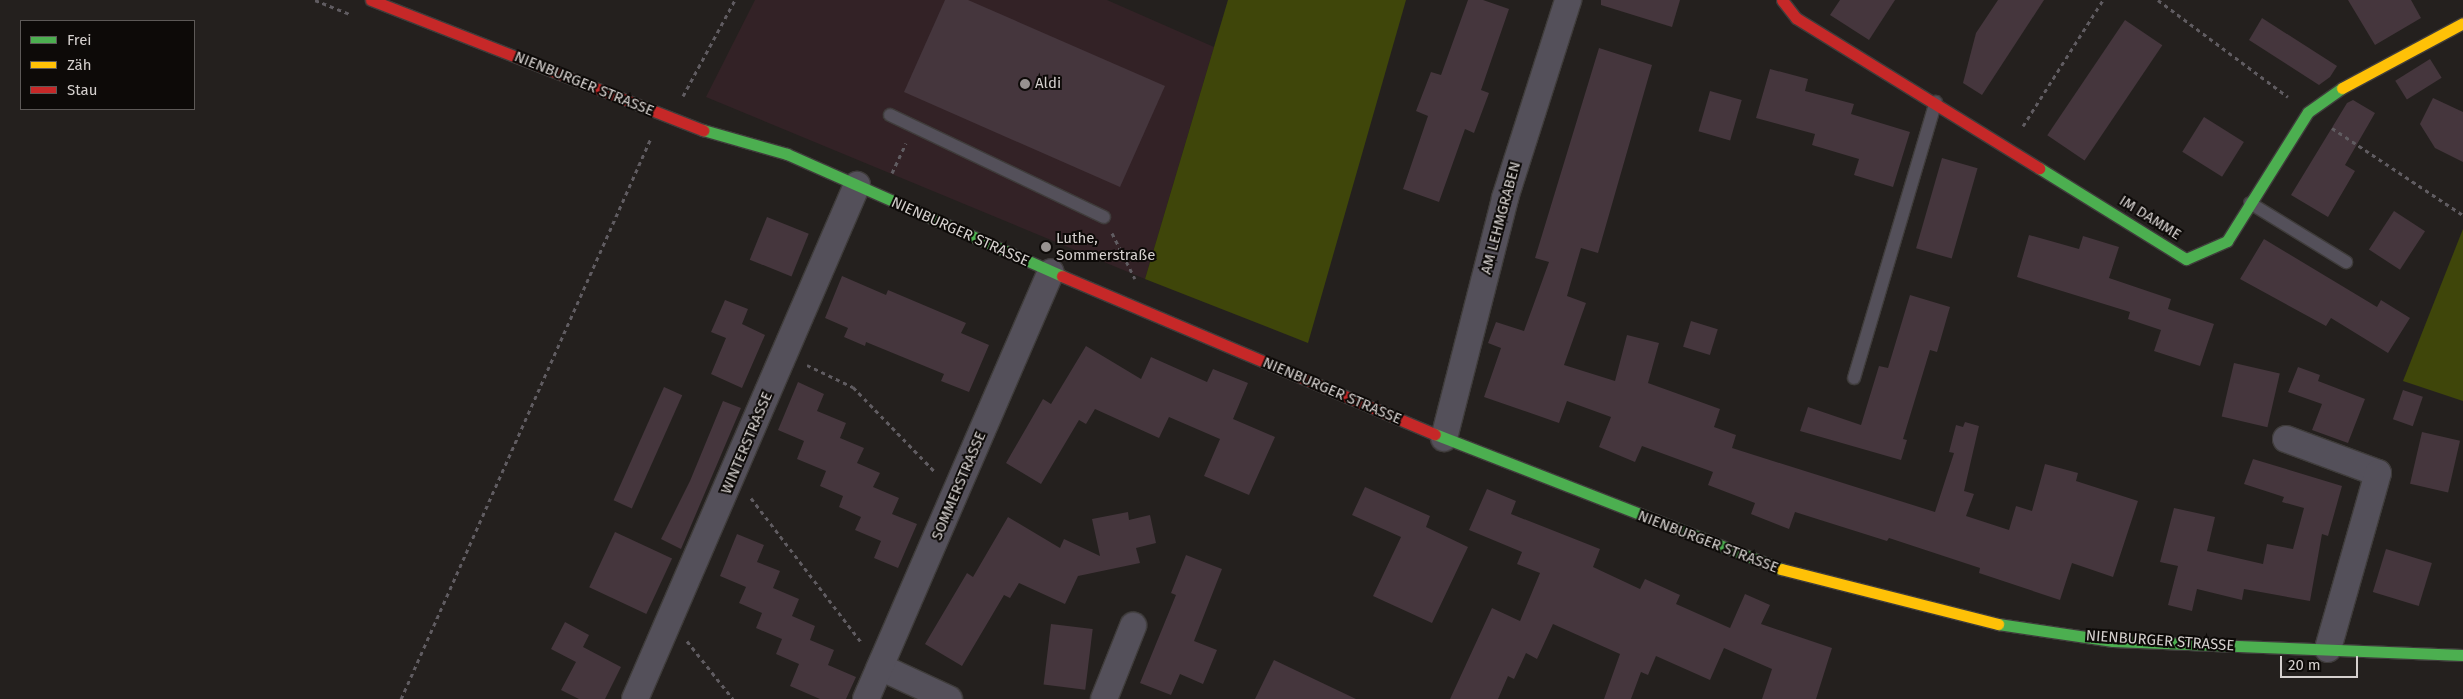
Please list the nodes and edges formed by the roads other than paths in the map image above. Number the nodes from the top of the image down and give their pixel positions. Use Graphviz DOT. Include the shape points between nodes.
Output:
graph roads {
  1 [pos="371,0"];
  2 [pos="1568,0"];
  3 [pos="1782,0"];
  4 [pos="2463,23"];
  5 [pos="1936,102"];
  6 [pos="890,115"];
  7 [pos="857,185"];
  8 [pos="2250,203"];
  9 [pos="1104,217"];
  10 [pos="2346,262"];
  11 [pos="1050,272"];
  12 [pos="1854,378"];
  13 [pos="1444,438"];
  14 [pos="2286,439"];
  15 [pos="1133,626"];
  16 [pos="2328,649"];
  17 [pos="2463,655"];
  18 [pos="880,667"];
  19 [pos="635,699"];
  20 [pos="866,699"];
  21 [pos="949,699"];
  22 [pos="1104,699"];
  1 -- 7 [label="street, NIENBURGER STRASSE" via="670,118 787,154"];
  2 -- 13 [label="street, AM LEHMGRABEN" via="1505,198"];
  3 -- 5 [label="street, IM DAMME" via="1796,18"];
  4 -- 8 [label="street, IM DAMME" via="2337,91 2308,112"];
  5 -- 8 [label="street, IM DAMME" via="2186,259 2226,241"];
  5 -- 12 [label="lane"];
  6 -- 9 [label="lane"];
  7 -- 11 [label="street, NIENBURGER STRASSE"];
  7 -- 19 [label="street, WINTERSTRASSE"];
  8 -- 10 [label="lane"];
  11 -- 13 [label="street, NIENBURGER STRASSE"];
  11 -- 18 [label="street, SOMMERSTRASSE"];
  13 -- 16 [label="street, NIENBURGER STRASSE" via="1798,576 1981,622 2113,641"];
  14 -- 16 [label="street" via="2378,472"];
  15 -- 22 [label="street"];
  16 -- 17 [label="street, NIENBURGER STRASSE"];
  18 -- 20 [label="street, SOMMERSTRASSE"];
  18 -- 21 [label="street"];
}
